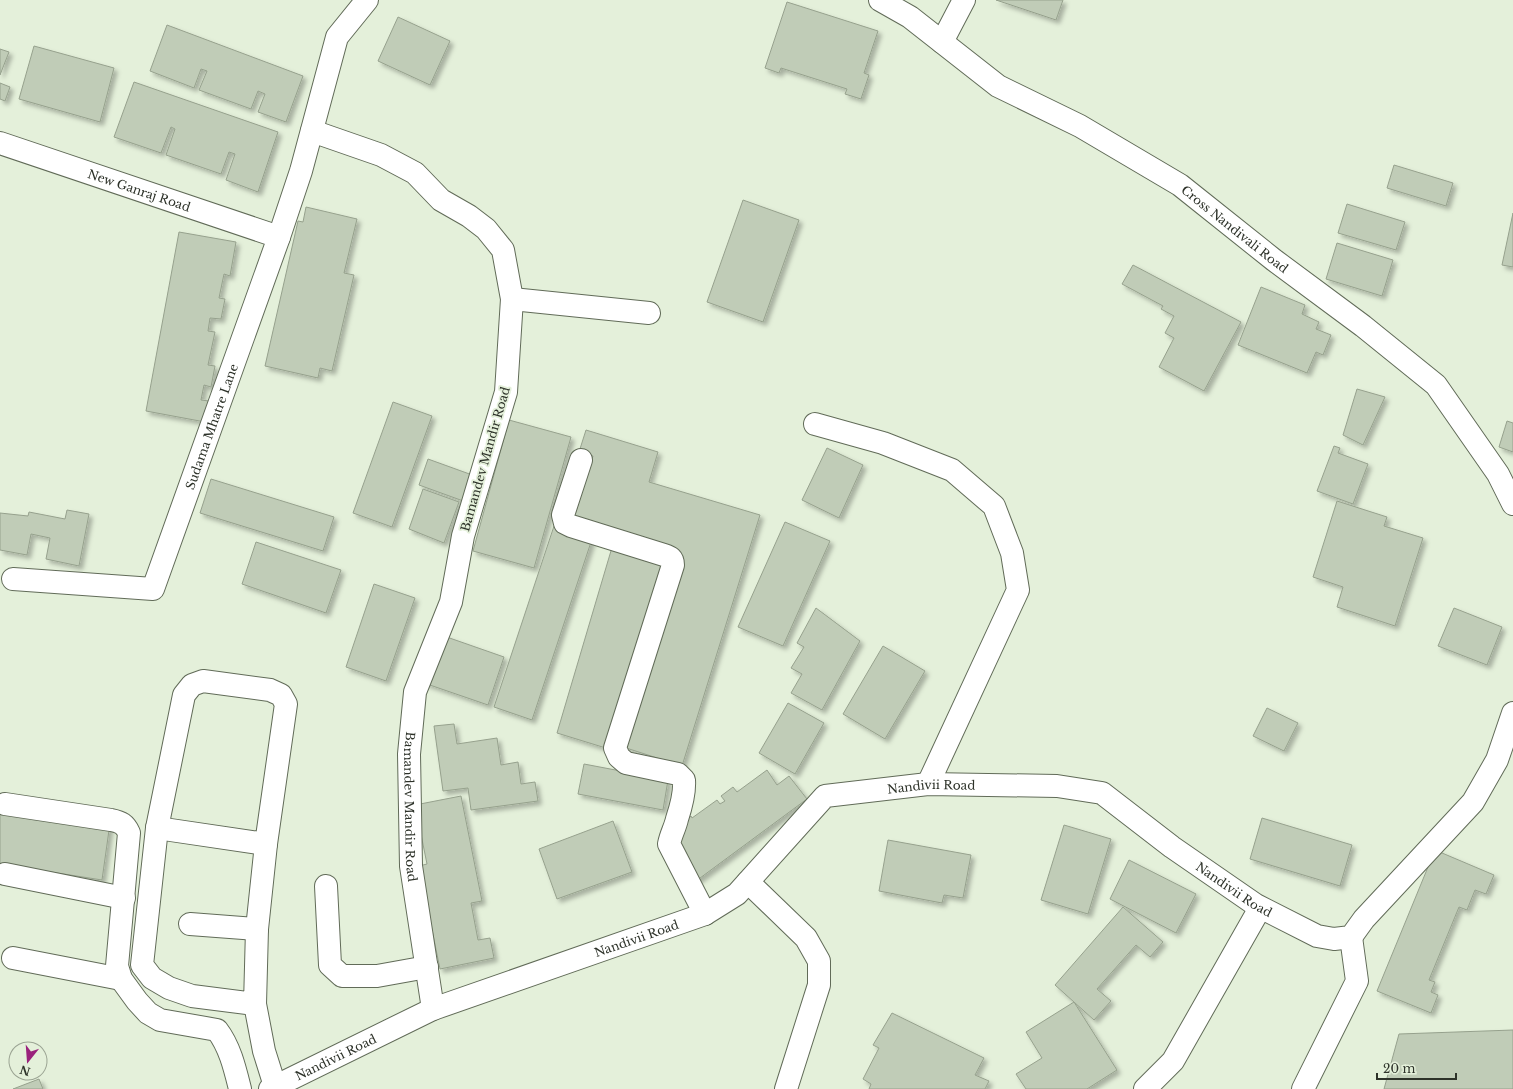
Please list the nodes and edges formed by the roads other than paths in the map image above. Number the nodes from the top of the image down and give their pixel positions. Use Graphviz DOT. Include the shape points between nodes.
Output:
graph roads {
  1 [pos="367,0"];
  2 [pos="880,0"];
  3 [pos="964,0"];
  4 [pos="942,42"];
  5 [pos="312,131"];
  6 [pos="0,143"];
  7 [pos="279,237"];
  8 [pos="512,299"];
  9 [pos="649,313"];
  10 [pos="815,424"];
  11 [pos="581,460"];
  12 [pos="1513,504"];
  13 [pos="13,579"];
  14 [pos="1513,713"];
  15 [pos="1505,762"];
  16 [pos="928,784"];
  17 [pos="5,804"];
  18 [pos="157,828"];
  19 [pos="266,844"];
  20 [pos="5,874"];
  21 [pos="748,882"];
  22 [pos="326,886"];
  23 [pos="124,898"];
  24 [pos="1260,908"];
  25 [pos="705,914"];
  26 [pos="190,924"];
  27 [pos="257,929"];
  28 [pos="1351,937"];
  29 [pos="13,958"];
  30 [pos="427,967"];
  31 [pos="121,979"];
  32 [pos="192,996"];
  33 [pos="255,1004"];
  34 [pos="433,1009"];
  35 [pos="187,1024"];
  36 [pos="272,1087"];
  37 [pos="240,1089"];
  38 [pos="786,1089"];
  39 [pos="1145,1089"];
  40 [pos="1303,1089"];
  1 -- 5 [label="street" via="336,37"];
  2 -- 4 [label="street" via="910,16"];
  3 -- 4 [label="street"];
  4 -- 12 [label="street, Cross Nandivali Road" via="998,86 1080,126 1180,185 1436,385 1498,474"];
  5 -- 7 [label="street, Sudama Mhatre Lane"];
  5 -- 8 [label="street, Bamandev Mandir Road" via="381,155 415,173 441,200 486,229 503,250"];
  6 -- 7 [label="street, New Ganraj Road"];
  7 -- 13 [label="street, Sudama Mhatre Lane" via="153,589"];
  8 -- 9 [label="street"];
  8 -- 30 [label="street, Bamandev Mandir Road" via="506,392 463,536 451,602 415,692 409,754 411,866"];
  10 -- 16 [label="street" via="883,443 952,470 994,506 1012,553 1018,590"];
  11 -- 25 [label="street" via="563,515 566,523 664,555 673,561 615,748 619,757 626,763 678,774 684,780 685,790 669,844"];
  14 -- 15 [label="street"];
  15 -- 28 [label="street" via="1473,802 1364,919"];
  16 -- 21 [label="street, Nandivii Road" via="825,796"];
  16 -- 24 [label="street, Nandivii Road" via="1057,786 1102,793 1172,847"];
  17 -- 23 [label="street" via="121,822 130,833"];
  18 -- 19 [label="street"];
  18 -- 19 [label="street" via="184,694 192,685 203,680 270,690 281,695 286,704"];
  18 -- 32 [label="street" via="142,965 152,978 169,988"];
  19 -- 27 [label="street"];
  20 -- 23 [label="street"];
  21 -- 25 [label="street, Nandivii Road" via="737,894"];
  21 -- 38 [label="street" via="806,938 819,960 819,985"];
  22 -- 30 [label="street" via="330,965 342,976 377,976"];
  23 -- 31 [label="street" via="118,966"];
  24 -- 28 [label="street, Nandivii Road" via="1317,936 1334,939"];
  24 -- 39 [label="street" via="1173,1061"];
  25 -- 34 [label="street, Nandivii Road"];
  26 -- 27 [label="street"];
  27 -- 33 [label="street"];
  28 -- 40 [label="street" via="1357,981"];
  29 -- 31 [label="street"];
  30 -- 34 [label="street, Bamandev Mandir Road"];
  31 -- 35 [label="street" via="148,1012 160,1020"];
  32 -- 33 [label="street"];
  32 -- 35 [label="street"];
  33 -- 36 [label="street"];
  34 -- 36 [label="street, Nandivii Road"];
  35 -- 37 [label="street" via="217,1030 224,1039"];
}
